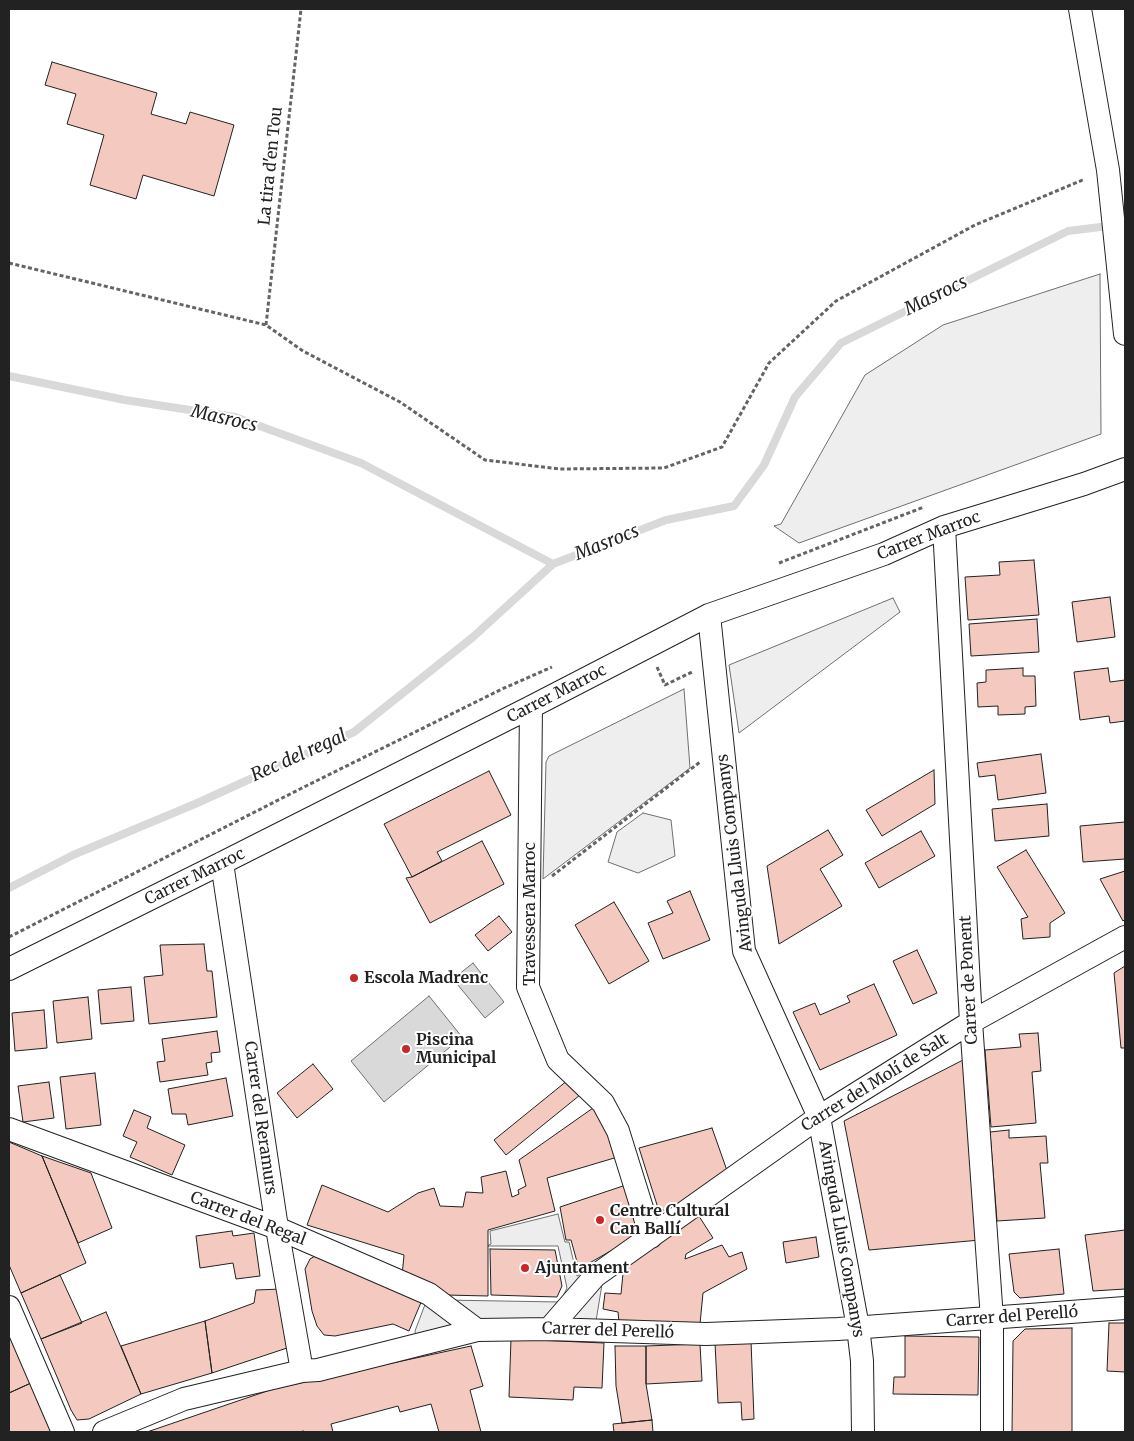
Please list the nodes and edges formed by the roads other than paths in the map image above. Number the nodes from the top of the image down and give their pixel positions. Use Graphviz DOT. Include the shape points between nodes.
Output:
graph roads {
  1 [pos="1080,9"];
  2 [pos="1125,334"];
  3 [pos="1125,470"];
  4 [pos="944,527"];
  5 [pos="709,615"];
  6 [pos="531,707"];
  7 [pos="222,863"];
  8 [pos="1125,937"];
  9 [pos="9,969"];
  10 [pos="972,1022"];
  11 [pos="819,1117"];
  12 [pos="9,1128"];
  13 [pos="277,1228"];
  14 [pos="651,1236"];
  15 [pos="9,1307"];
  16 [pos="1125,1308"];
  17 [pos="992,1319"];
  18 [pos="848,1328"];
  19 [pos="549,1329"];
  20 [pos="477,1330"];
  21 [pos="302,1371"];
  22 [pos="63,1432"];
  23 [pos="104,1432"];
  24 [pos="863,1432"];
  25 [pos="992,1432"];
  1 -- 2 [label="street" via="1108,170"];
  3 -- 4 [label="street, Carrer Marroc"];
  4 -- 5 [label="street, Carrer Marroc" via="884,554"];
  4 -- 10 [label="street, Carrer de Ponent"];
  5 -- 6 [label="street, Carrer Marroc"];
  5 -- 11 [label="street, Avinguda Lluis Companys" via="744,951"];
  6 -- 7 [label="street, Carrer Marroc"];
  6 -- 14 [label="street, Travessera Marroc" via="528,987 558,1060 603,1103 618,1131"];
  7 -- 9 [label="street, Carrer Marroc"];
  7 -- 13 [label="street, Carrer del Reramurs"];
  8 -- 10 [label="street, Carrer del Molí de Salt"];
  10 -- 11 [label="street, Carrer del Molí de Salt"];
  10 -- 17 [label="street, Carrer de Ponent"];
  11 -- 14 [label="street, Carrer del Molí de Salt"];
  11 -- 18 [label="street, Avinguda Lluis Companys"];
  12 -- 13 [label="street, Carrer del Regal"];
  13 -- 20 [label="street, Carrer del Regal" via="429,1294"];
  13 -- 21 [label="street, Carrer del Reramurs"];
  14 -- 19 [label="street, Carrer del Molí de Salt" via="595,1276"];
  15 -- 22 [label="street"];
  16 -- 17 [label="street, Carrer del Perelló"];
  17 -- 18 [label="street, Carrer del Perelló"];
  17 -- 25 [label="street, Carrer de Ponent"];
  18 -- 19 [label="street, Carrer del Perelló" via="706,1334"];
  18 -- 24 [label="street, Avinguda Lluis Companys" via="862,1361"];
  19 -- 20 [label="street, Carrer del Perelló"];
  20 -- 21 [label="street, Carrer del Perelló" via="318,1370"];
  21 -- 23 [label="street, Carrer del Perelló" via="184,1399"];
}
